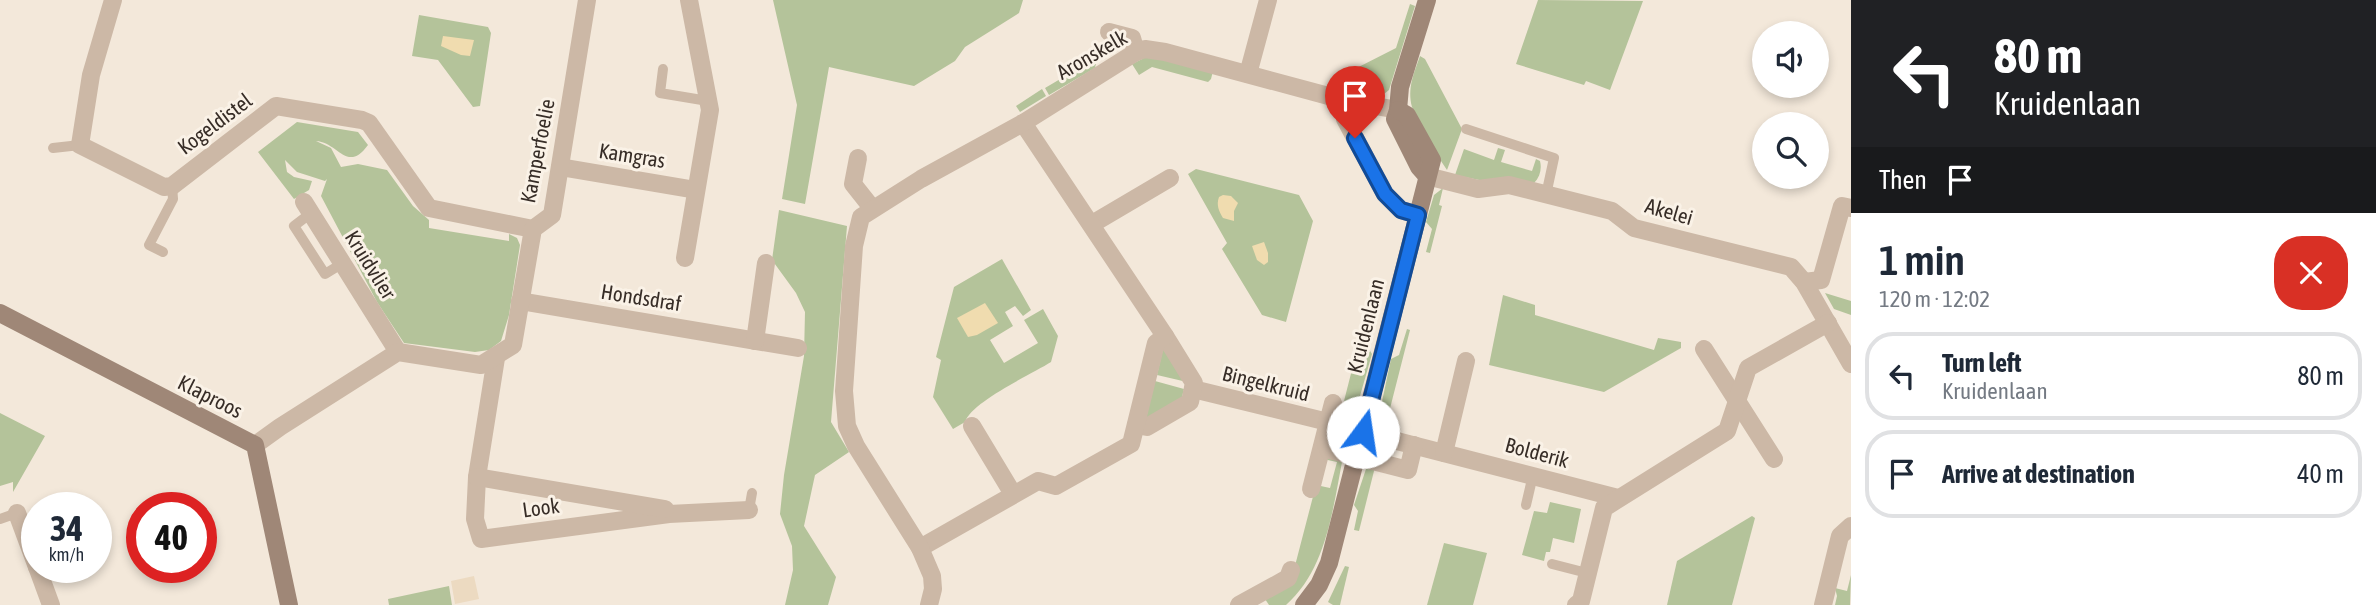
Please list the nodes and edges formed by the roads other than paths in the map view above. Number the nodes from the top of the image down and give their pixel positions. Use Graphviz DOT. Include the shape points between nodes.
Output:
graph roads {
  1 [pos="113,0"];
  2 [pos="587,0"];
  3 [pos="690,0"];
  4 [pos="1268,0"];
  5 [pos="1427,0"];
  6 [pos="1109,32"];
  7 [pos="1136,52"];
  8 [pos="663,69"];
  9 [pos="1248,74"];
  10 [pos="1347,101"];
  11 [pos="709,105"];
  12 [pos="1398,110"];
  13 [pos="1023,122"];
  14 [pos="1466,129"];
  15 [pos="80,145"];
  16 [pos="53,148"];
  17 [pos="858,158"];
  18 [pos="560,167"];
  19 [pos="1427,176"];
  20 [pos="1170,178"];
  21 [pos="172,186"];
  22 [pos="696,190"];
  23 [pos="1546,195"];
  24 [pos="308,208"];
  25 [pos="872,208"];
  26 [pos="1851,208"];
  27 [pos="1418,215"];
  28 [pos="1092,224"];
  29 [pos="533,229"];
  30 [pos="163,252"];
  31 [pos="685,258"];
  32 [pos="766,263"];
  33 [pos="1804,282"];
  34 [pos="520,302"];
  35 [pos="0,313"];
  36 [pos="1828,323"];
  37 [pos="1165,336"];
  38 [pos="755,341"];
  39 [pos="797,348"];
  40 [pos="1704,348"];
  41 [pos="398,352"];
  42 [pos="496,358"];
  43 [pos="1466,361"];
  44 [pos="1851,364"];
  45 [pos="1193,389"];
  46 [pos="1737,400"];
  47 [pos="1333,403"];
  48 [pos="1328,422"];
  49 [pos="1136,425"];
  50 [pos="972,426"];
  51 [pos="1363,432"];
  52 [pos="255,445"];
  53 [pos="1414,445"];
  54 [pos="1322,448"];
  55 [pos="1444,453"];
  56 [pos="1356,456"];
  57 [pos="1774,459"];
  58 [pos="1533,475"];
  59 [pos="477,477"];
  60 [pos="1311,489"];
  61 [pos="1013,494"];
  62 [pos="1618,498"];
  63 [pos="750,501"];
  64 [pos="1526,505"];
  65 [pos="18,513"];
  66 [pos="670,514"];
  67 [pos="0,519"];
  68 [pos="21,522"];
  69 [pos="1851,526"];
  70 [pos="920,548"];
  71 [pos="1552,564"];
  72 [pos="1291,570"];
  73 [pos="1587,573"];
  74 [pos="43,583"];
  75 [pos="51,605"];
  76 [pos="289,605"];
  77 [pos="929,605"];
  78 [pos="1239,605"];
  79 [pos="1304,605"];
  80 [pos="1576,605"];
  81 [pos="1823,605"];
  1 -- 15 [label="street" via="91,75"];
  2 -- 18 [label="street, Kamperfoelie"];
  3 -- 11 [label="street"];
  4 -- 9 [label="street"];
  5 -- 12 [label="street" via="1400,88"];
  6 -- 7 [label="street" via="1132,38"];
  7 -- 9 [label="street, Aronskelk" via="1165,52"];
  7 -- 13 [label="street, Aronskelk"];
  8 -- 11 [label="lane" via="660,93"];
  9 -- 10 [label="street, Aronskelk"];
  10 -- 12 [label="street, Aronskelk"];
  10 -- 27 [label="street" via="1345,119 1385,194 1401,210"];
  11 -- 22 [label="street"];
  12 -- 19 [label="street, Kruidenlaan" via="1407,115 1432,160"];
  13 -- 25 [label="street, Aronskelk"];
  13 -- 28 [label="street, Bingelkruid"];
  14 -- 23 [label="lane" via="1554,158"];
  15 -- 16 [label="lane"];
  15 -- 21 [label="street, Kogeldistel" via="164,187"];
  17 -- 25 [label="street" via="853,184"];
  18 -- 22 [label="street, Kamgras"];
  18 -- 29 [label="street, Kamperfoelie" via="551,215"];
  19 -- 23 [label="street, Akelei" via="1478,189 1509,185"];
  19 -- 27 [label="street, Kruidenlaan"];
  20 -- 28 [label="street"];
  21 -- 29 [label="street, Kogeldistel" via="276,106 369,123 429,208"];
  21 -- 30 [label="lane" via="173,199 149,245"];
  22 -- 31 [label="street"];
  23 -- 33 [label="street, Akelei" via="1612,211 1634,228 1791,267"];
  24 -- 41 [label="street, Kruidvlier"];
  25 -- 70 [label="street" via="860,217 854,246 844,391 847,426"];
  26 -- 33 [label="street" via="1842,206 1821,280"];
  27 -- 51 [label="street, Kruidenlaan"];
  28 -- 37 [label="street, Bingelkruid"];
  29 -- 34 [label="street, Kamperfoelie"];
  32 -- 38 [label="street"];
  33 -- 36 [label="street, Akelei"];
  34 -- 38 [label="street, Hondsdraf"];
  34 -- 42 [label="street, Kamperfoelie" via="513,345"];
  35 -- 52 [label="street, Klaproos"];
  36 -- 44 [label="street, Akelei"];
  36 -- 46 [label="street" via="1748,368"];
  37 -- 45 [label="street, Bingelkruid" via="1194,383"];
  37 -- 49 [label="street" via="1156,343"];
  38 -- 39 [label="street, Hondsdraf" via="776,351"];
  40 -- 46 [label="street"];
  41 -- 42 [label="street" via="481,365"];
  41 -- 52 [label="street"];
  42 -- 59 [label="street, Look"];
  43 -- 55 [label="street"];
  45 -- 48 [label="street, Bingelkruid"];
  45 -- 49 [label="street, Bingelkruid" via="1190,402 1147,427"];
  46 -- 57 [label="street"];
  46 -- 62 [label="street" via="1727,431"];
  47 -- 48 [label="street"];
  48 -- 54 [label="street"];
  49 -- 61 [label="street" via="1132,444 1056,486 1038,481"];
  50 -- 61 [label="street"];
  51 -- 53 [label="street, Bolderik"];
  51 -- 56 [label="street, Kruidenlaan"];
  52 -- 76 [label="street, Klaproos"];
  53 -- 55 [label="street, Bolderik"];
  53 -- 56 [label="street" via="1408,470"];
  54 -- 56 [label="street"];
  54 -- 60 [label="street"];
  55 -- 58 [label="street, Bolderik"];
  56 -- 79 [label="street, Kruidenlaan" via="1329,563"];
  58 -- 62 [label="street, Bolderik"];
  58 -- 64 [label="lane"];
  59 -- 66 [label="street, Look" via="667,509"];
  59 -- 66 [label="street, Look" via="475,519 481,539"];
  61 -- 70 [label="street"];
  62 -- 73 [label="street" via="1604,508"];
  63 -- 66 [label="street, Look"];
  65 -- 67 [label="lane"];
  65 -- 68 [label="street"];
  69 -- 81 [label="street" via="1840,536"];
  70 -- 77 [label="street" via="932,576"];
  71 -- 73 [label="lane"];
  72 -- 78 [label="street" via="1288,578"];
  73 -- 80 [label="street"];
  74 -- 75 [label="street"];
}
